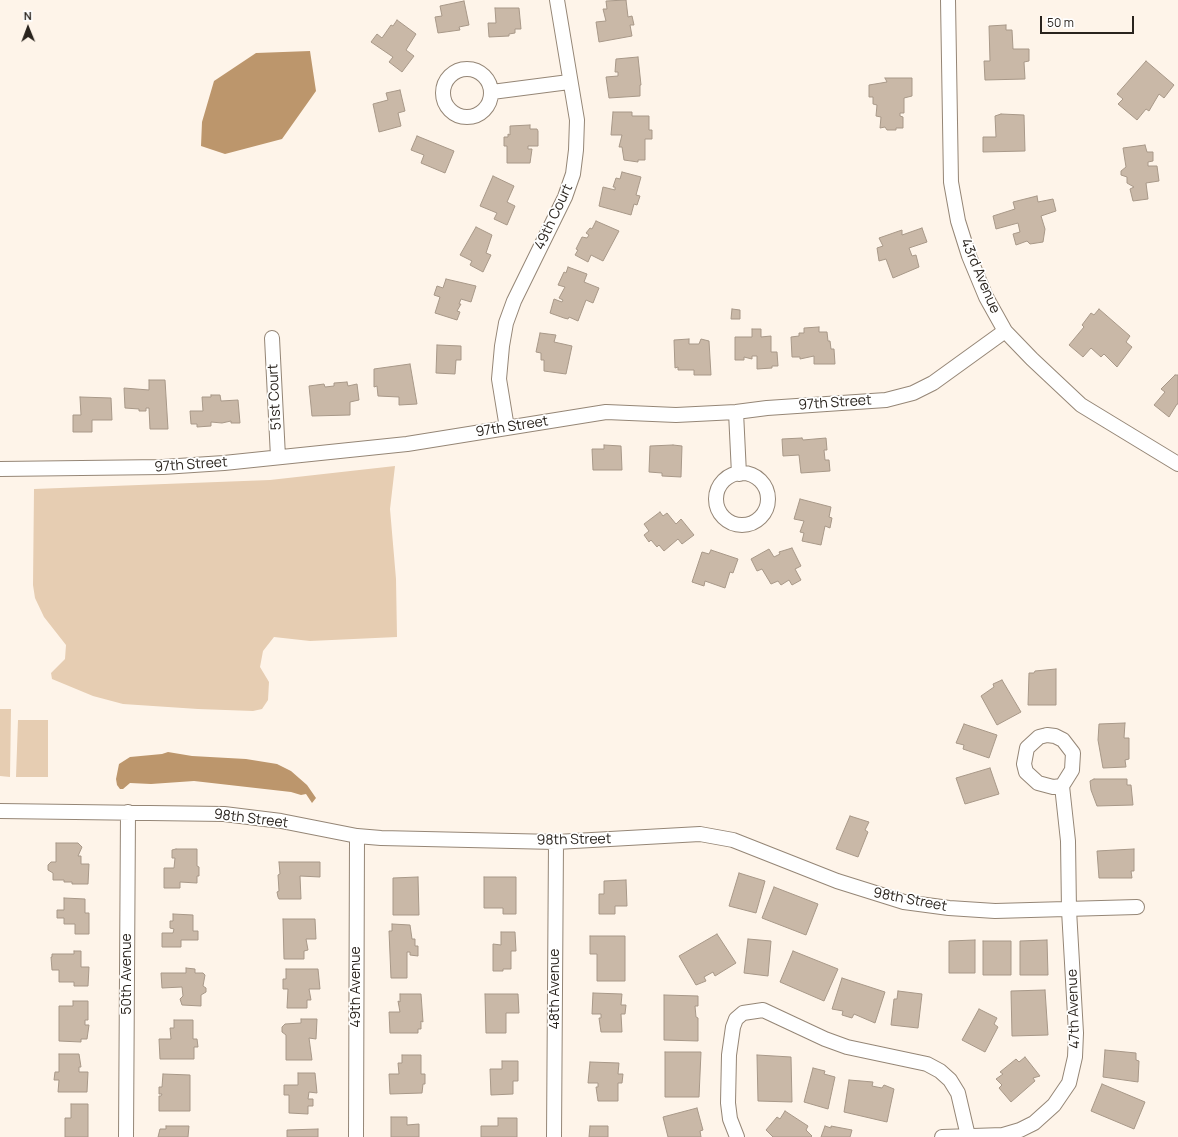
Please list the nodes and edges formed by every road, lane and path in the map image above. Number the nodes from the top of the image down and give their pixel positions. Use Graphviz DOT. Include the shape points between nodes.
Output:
graph roads {
  1 [pos="557,0"];
  2 [pos="948,0"];
  3 [pos="569,82"];
  4 [pos="492,92"];
  5 [pos="1005,331"];
  6 [pos="272,338"];
  7 [pos="736,412"];
  8 [pos="507,428"];
  9 [pos="278,457"];
  10 [pos="1178,464"];
  11 [pos="0,469"];
  12 [pos="739,474"];
  13 [pos="1062,786"];
  14 [pos="0,811"];
  15 [pos="128,812"];
  16 [pos="357,836"];
  17 [pos="556,842"];
  18 [pos="1137,907"];
  19 [pos="1069,910"];
  20 [pos="968,1136"];
  21 [pos="126,1137"];
  22 [pos="356,1137"];
  23 [pos="554,1137"];
  24 [pos="737,1137"];
  25 [pos="942,1137"];
  1 -- 3 [label="street, 49th Court"];
  2 -- 5 [label="street, 43rd Avenue" via="952,182 958,221 986,297"];
  3 -- 4 [label="street"];
  3 -- 8 [label="street, 49th Court" via="577,120 573,174 506,323 499,379"];
  5 -- 7 [label="street, 97th Street" via="933,383 913,393 886,400"];
  5 -- 10 [label="street, 43rd Avenue" via="1081,405"];
  6 -- 9 [label="street, 51st Court"];
  7 -- 8 [label="street, 97th Street" via="676,415 606,412"];
  7 -- 12 [label="street"];
  8 -- 9 [label="street, 97th Street" via="407,444"];
  9 -- 11 [label="street, 97th Street" via="163,467"];
  13 -- 19 [label="street, 47th Avenue" via="1068,841"];
  14 -- 15 [label="street, 98th Street"];
  15 -- 16 [label="street, 98th Street" via="224,814 281,821"];
  15 -- 21 [label="street, 50th Avenue"];
  16 -- 17 [label="street, 98th Street"];
  16 -- 22 [label="street, 49th Avenue"];
  17 -- 19 [label="street, 98th Street" via="700,834 733,840 837,881 904,902 971,910"];
  17 -- 23 [label="street, 48th Avenue"];
  18 -- 19 [label="street, 98th Street"];
  19 -- 20 [label="street, 47th Avenue" via="1076,1033 1075,1057 1069,1083 1054,1105 1034,1123 1003,1134"];
  20 -- 24 [label="street" via="958,1093 950,1080 940,1071 927,1064 847,1047 763,1010 743,1013 736,1019 733,1027 729,1055 728,1103 730,1119"];
  20 -- 25 [label="street, 47th Avenue"];
}
